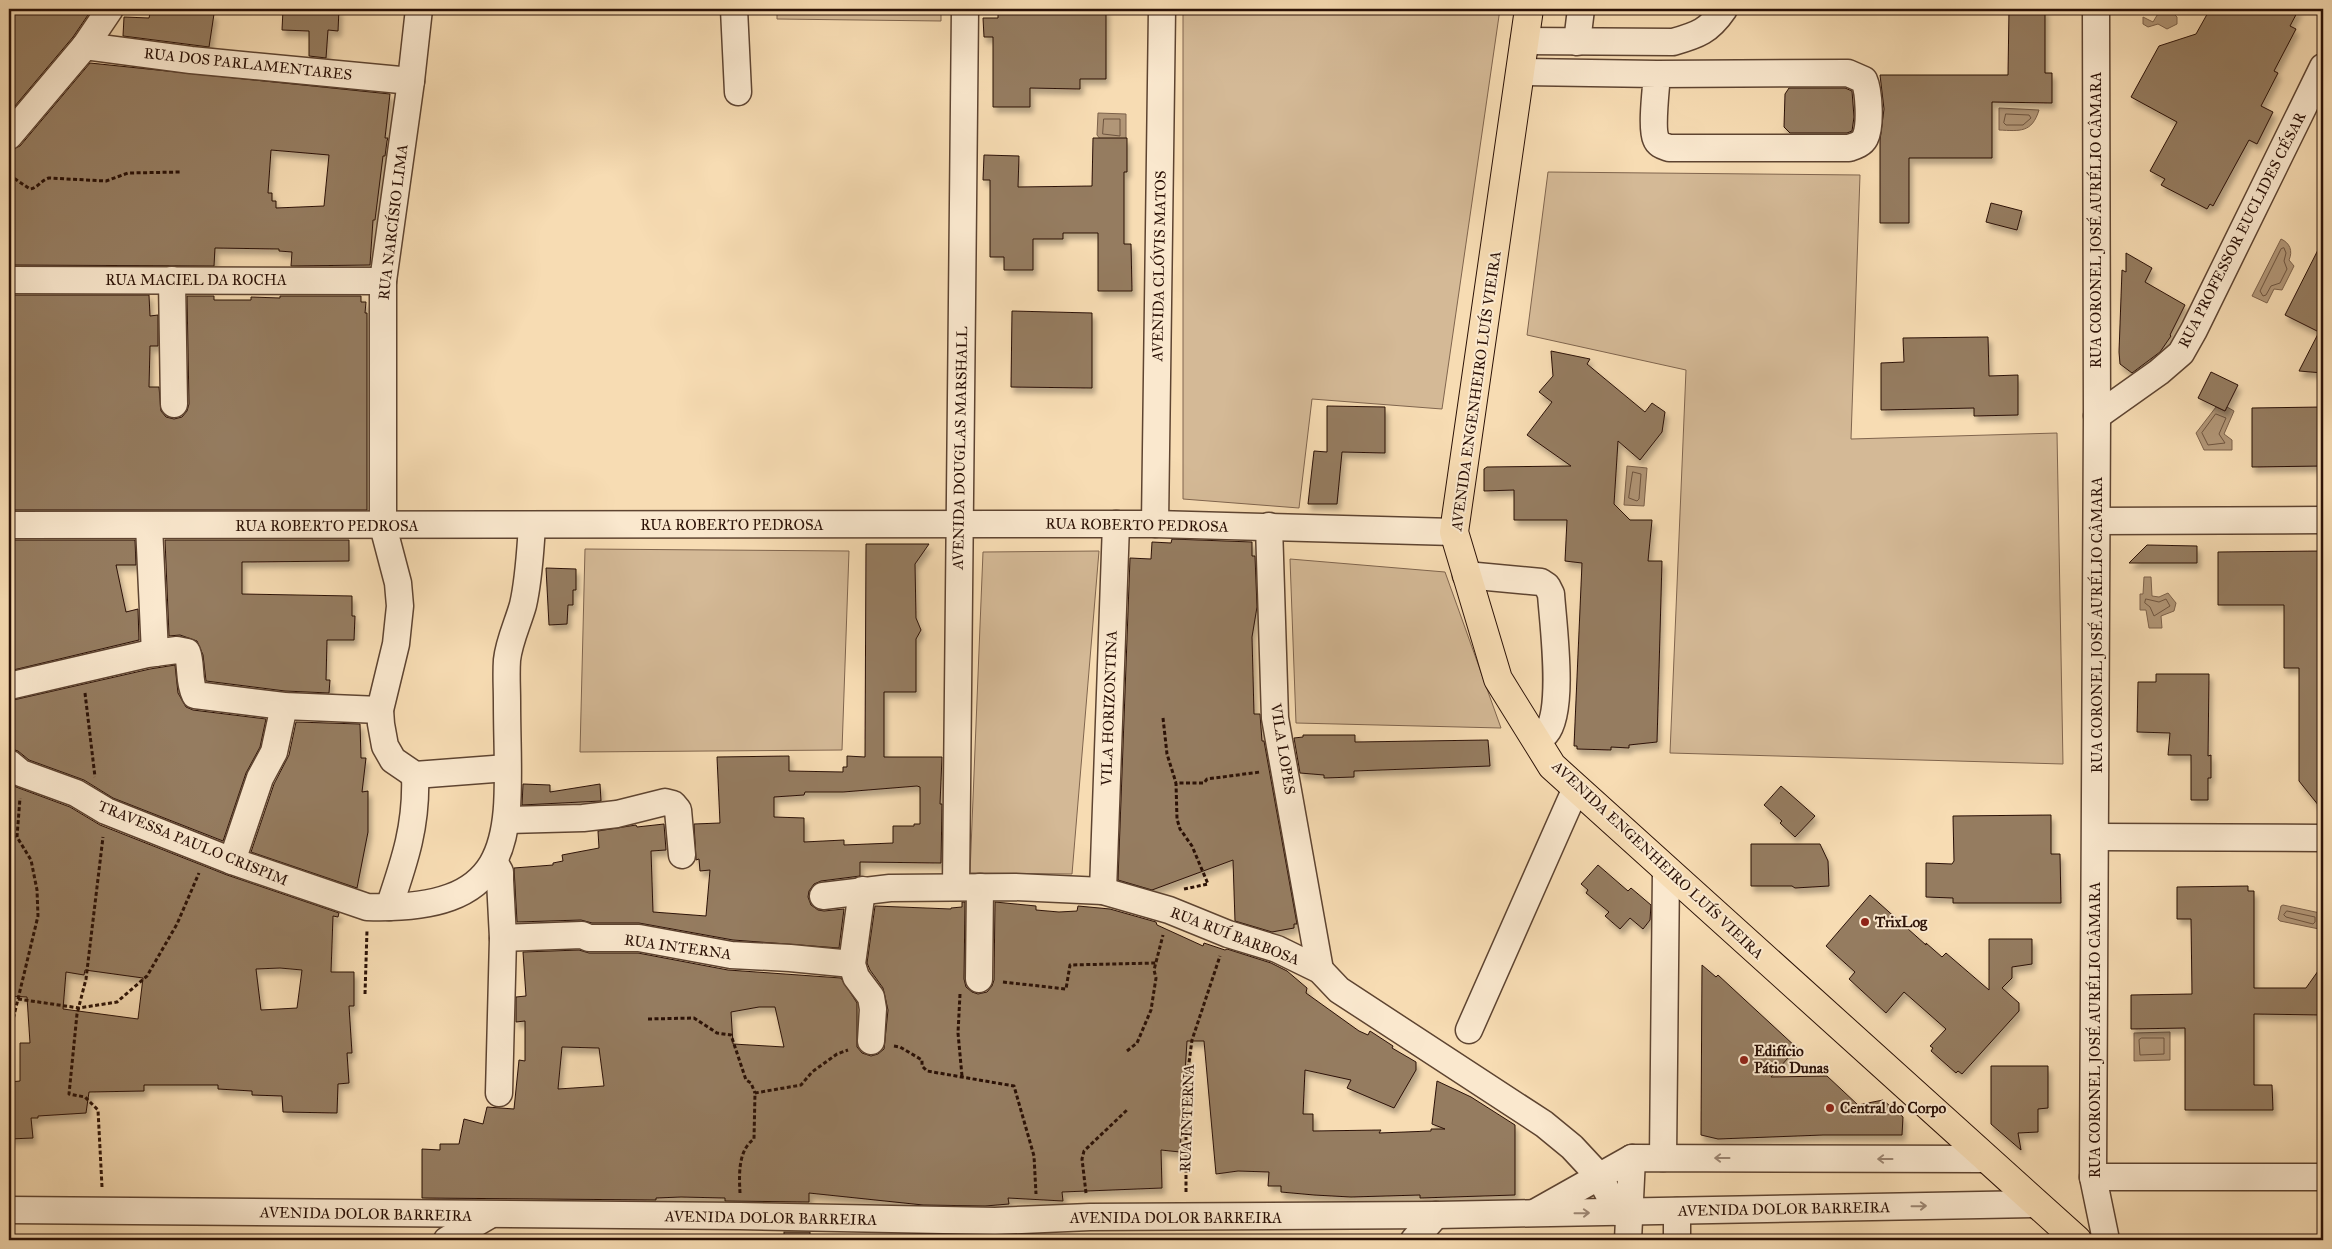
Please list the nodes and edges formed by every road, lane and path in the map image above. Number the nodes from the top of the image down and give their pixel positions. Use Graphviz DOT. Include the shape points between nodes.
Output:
graph roads {
  1 [pos="110,9"];
  2 [pos="419,9"];
  3 [pos="734,9"];
  4 [pos="965,9"];
  5 [pos="1162,9"];
  6 [pos="1529,9"];
  7 [pos="1581,9"];
  8 [pos="1724,9"];
  9 [pos="2096,9"];
  10 [pos="1524,41"];
  11 [pos="1577,42"];
  12 [pos="85,46"];
  13 [pos="2323,67"];
  14 [pos="1520,72"];
  15 [pos="1657,74"];
  16 [pos="411,81"];
  17 [pos="738,92"];
  18 [pos="9,136"];
  19 [pos="180,172"];
  20 [pos="9,175"];
  21 [pos="9,280"];
  22 [pos="172,280"];
  23 [pos="383,281"];
  24 [pos="174,404"];
  25 [pos="2097,416"];
  26 [pos="2323,520"];
  27 [pos="2097,521"];
  28 [pos="960,523"];
  29 [pos="1116,524"];
  30 [pos="1155,524"];
  31 [pos="9,525"];
  32 [pos="148,526"];
  33 [pos="383,526"];
  34 [pos="532,526"];
  35 [pos="1269,526"];
  36 [pos="1454,532"];
  37 [pos="1466,575"];
  38 [pos="155,653"];
  39 [pos="81,669"];
  40 [pos="9,686"];
  41 [pos="284,706"];
  42 [pos="380,710"];
  43 [pos="1163,718"];
  44 [pos="1536,739"];
  45 [pos="1286,767"];
  46 [pos="15,768"];
  47 [pos="507,768"];
  48 [pos="415,775"];
  49 [pos="1176,783"];
  50 [pos="1576,788"];
  51 [pos="101,808"];
  52 [pos="507,820"];
  53 [pos="2096,837"];
  54 [pos="2323,838"];
  55 [pos="682,855"];
  56 [pos="220,857"];
  57 [pos="494,863"];
  58 [pos="1666,870"];
  59 [pos="968,887"];
  60 [pos="862,890"];
  61 [pos="1103,891"];
  62 [pos="823,896"];
  63 [pos="1175,900"];
  64 [pos="378,907"];
  65 [pos="1228,934"];
  66 [pos="503,938"];
  67 [pos="1156,963"];
  68 [pos="852,964"];
  69 [pos="1320,970"];
  70 [pos="979,979"];
  71 [pos="365,994"];
  72 [pos="18,999"];
  73 [pos="79,1008"];
  74 [pos="648,1019"];
  75 [pos="9,1030"];
  76 [pos="1469,1030"];
  77 [pos="872,1041"];
  78 [pos="1127,1051"];
  79 [pos="962,1076"];
  80 [pos="499,1093"];
  81 [pos="755,1093"];
  82 [pos="1127,1110"];
  83 [pos="1632,1158"];
  84 [pos="1663,1158"];
  85 [pos="1986,1159"];
  86 [pos="1599,1176"];
  87 [pos="2093,1177"];
  88 [pos="2323,1177"];
  89 [pos="2036,1204"];
  90 [pos="9,1210"];
  91 [pos="103,1211"];
  92 [pos="1677,1211"];
  93 [pos="1623,1212"];
  94 [pos="1533,1214"];
  95 [pos="1436,1215"];
  96 [pos="489,1216"];
  97 [pos="740,1216"];
  98 [pos="1090,1217"];
  99 [pos="1186,1218"];
  100 [pos="1038,1220"];
  101 [pos="995,1222"];
  102 [pos="447,1240"];
  103 [pos="963,1240"];
  104 [pos="1414,1240"];
  105 [pos="1628,1240"];
  106 [pos="1677,1240"];
  107 [pos="2077,1240"];
  108 [pos="2106,1240"];
  1 -- 12 [label="street"];
  2 -- 16 [label="street, RUA NARCÍSIO LIMA"];
  3 -- 17 [label="street"];
  4 -- 28 [label="street, AVENIDA DOUGLAS MARSHALL"];
  5 -- 30 [label="street, AVENIDA CLÓVIS MATOS"];
  6 -- 10 [label="main road, AVENIDA ENGENHEIRO LUÍS VIEIRA"];
  7 -- 11 [label="street"];
  8 -- 11 [label="street" via="1714,24 1696,36 1673,42"];
  9 -- 25 [label="street, RUA CORONEL JOSÉ AURÉLIO CÂMARA"];
  10 -- 11 [label="street"];
  10 -- 14 [label="main road, AVENIDA ENGENHEIRO LUÍS VIEIRA"];
  12 -- 16 [label="street, RUA DOS PARLAMENTARES" via="191,60"];
  12 -- 18 [label="street"];
  13 -- 25 [label="street, RUA PROFESSOR EUCLIDES CÉSAR" via="2181,353"];
  14 -- 15 [label="street"];
  14 -- 36 [label="main road, AVENIDA ENGENHEIRO LUÍS VIEIRA"];
  15 -- 15 [label="street" via="1848,73 1864,80 1868,90 1868,131 1865,139 1849,148 1661,146 1654,131"];
  16 -- 23 [label="street, RUA NARCÍSIO LIMA"];
  19 -- 20 [label="path" via="128,173 106,181 49,178 42,180 34,189"];
  21 -- 22 [label="street, RUA MACIEL DA ROCHA"];
  22 -- 23 [label="street, RUA MACIEL DA ROCHA"];
  22 -- 24 [label="street"];
  23 -- 33 [label="street, RUA NARCÍSIO LIMA"];
  25 -- 27 [label="street, RUA CORONEL JOSÉ AURÉLIO CÂMARA"];
  26 -- 27 [label="street"];
  27 -- 53 [label="street, RUA CORONEL JOSÉ AURÉLIO CÂMARA"];
  28 -- 29 [label="street, RUA ROBERTO PEDROSA"];
  28 -- 34 [label="street, RUA ROBERTO PEDROSA"];
  28 -- 59 [label="street, AVENIDA DOUGLAS MARSHALL"];
  29 -- 30 [label="street, RUA ROBERTO PEDROSA"];
  29 -- 61 [label="street, VILA HORIZONTINA"];
  30 -- 35 [label="street, RUA ROBERTO PEDROSA"];
  31 -- 32 [label="street, RUA ROBERTO PEDROSA"];
  32 -- 33 [label="street, RUA ROBERTO PEDROSA"];
  32 -- 38 [label="street"];
  33 -- 34 [label="street, RUA ROBERTO PEDROSA"];
  33 -- 42 [label="street, RUA NARCÍSIO LIMA" via="398,583 400,623"];
  34 -- 47 [label="street" via="528,580 507,660"];
  35 -- 36 [label="street, RUA ROBERTO PEDROSA"];
  35 -- 45 [label="street, VILA LOPES" via="1275,718"];
  36 -- 37 [label="main road, AVENIDA ENGENHEIRO LUÍS VIEIRA"];
  37 -- 44 [label="main road, AVENIDA ENGENHEIRO LUÍS VIEIRA" via="1498,679"];
  37 -- 44 [label="street" via="1541,582 1551,594 1556,698 1546,733"];
  38 -- 39 [label="street"];
  38 -- 41 [label="street" via="187,652 194,695"];
  39 -- 40 [label="street"];
  39 -- 51 [label="path"];
  41 -- 42 [label="street"];
  41 -- 56 [label="street" via="274,752"];
  42 -- 48 [label="street" via="385,746 393,760"];
  43 -- 49 [label="path" via="1167,754"];
  44 -- 50 [label="main road, AVENIDA ENGENHEIRO LUÍS VIEIRA" via="1552,766"];
  45 -- 49 [label="path" via="1250,775 1207,779 1204,783"];
  45 -- 69 [label="street, VILA LOPES"];
  46 -- 51 [label="street, TRAVESSA PAULO CRISPIM" via="76,793"];
  46 -- 72 [label="path" via="17,837 31,860 38,916"];
  47 -- 48 [label="street"];
  47 -- 52 [label="street"];
  48 -- 64 [label="street" via="416,804 412,830"];
  49 -- 63 [label="path" via="1180,829 1192,846 1208,884"];
  50 -- 58 [label="main road, AVENIDA ENGENHEIRO LUÍS VIEIRA"];
  50 -- 76 [label="street"];
  51 -- 56 [label="street, TRAVESSA PAULO CRISPIM"];
  51 -- 73 [label="path" via="86,979"];
  52 -- 55 [label="street" via="583,818 617,814 665,802 678,810"];
  52 -- 57 [label="street"];
  53 -- 54 [label="street"];
  53 -- 87 [label="street, RUA CORONEL JOSÉ AURÉLIO CÂMARA"];
  56 -- 64 [label="street, TRAVESSA PAULO CRISPIM"];
  56 -- 73 [label="path" via="147,976 117,1002"];
  57 -- 64 [label="street" via="481,880 466,891 440,900"];
  57 -- 66 [label="street" via="500,872"];
  58 -- 84 [label="street"];
  58 -- 85 [label="main road, AVENIDA ENGENHEIRO LUÍS VIEIRA"];
  59 -- 60 [label="street, RUA RUÍ BARBOSA"];
  59 -- 61 [label="street, RUA RUÍ BARBOSA"];
  59 -- 70 [label="street, AVENIDA DOUGLAS MARSHALL"];
  60 -- 62 [label="street, RUA RUÍ BARBOSA"];
  60 -- 68 [label="street"];
  61 -- 63 [label="street, RUA RUÍ BARBOSA"];
  63 -- 65 [label="street, RUA RUÍ BARBOSA"];
  63 -- 67 [label="path"];
  64 -- 71 [label="path"];
  65 -- 69 [label="street, RUA RUÍ BARBOSA" via="1277,949"];
  65 -- 99 [label="path, RUA INTERNA" via="1192,1040 1185,1095"];
  66 -- 68 [label="street, RUA INTERNA" via="582,935 589,938 639,938 731,955"];
  66 -- 80 [label="street"];
  67 -- 70 [label="path" via="1070,965 1066,989"];
  67 -- 78 [label="path" via="1151,1010 1137,1043"];
  68 -- 77 [label="street" via="856,977 871,997"];
  69 -- 86 [label="street, RUA RUÍ BARBOSA" via="1340,990 1544,1124 1572,1147"];
  70 -- 79 [label="path" via="964,980 960,990 958,1034"];
  72 -- 73 [label="path"];
  72 -- 75 [label="path"];
  73 -- 91 [label="path" via="69,1094 85,1097 98,1110"];
  74 -- 81 [label="path" via="694,1018 717,1033 731,1034 746,1080"];
  77 -- 79 [label="path" via="900,1047 922,1060 927,1071"];
  77 -- 81 [label="path" via="837,1054 812,1072 801,1085"];
  79 -- 100 [label="path" via="1014,1086 1034,1156"];
  81 -- 97 [label="path" via="754,1139 739,1165"];
  82 -- 98 [label="path" via="1084,1151 1082,1159"];
  83 -- 84 [label="street, AVENIDA DOLOR BARREIRA"];
  83 -- 86 [label="street, AVENIDA DOLOR BARREIRA"];
  83 -- 93 [label="street"];
  85 -- 84 [label="street, AVENIDA DOLOR BARREIRA, one-way"];
  85 -- 89 [label="main road, AVENIDA ENGENHEIRO LUÍS VIEIRA"];
  86 -- 93 [label="street, RUA RUÍ BARBOSA"];
  86 -- 94 [label="street, AVENIDA DOLOR BARREIRA"];
  87 -- 88 [label="street"];
  87 -- 108 [label="street, RUA CORONEL JOSÉ AURÉLIO CÂMARA"];
  92 -- 89 [label="street, AVENIDA DOLOR BARREIRA, one-way"];
  89 -- 107 [label="main road, AVENIDA ENGENHEIRO LUÍS VIEIRA"];
  90 -- 91 [label="street, AVENIDA DOLOR BARREIRA"];
  91 -- 96 [label="street, AVENIDA DOLOR BARREIRA"];
  92 -- 93 [label="street, AVENIDA DOLOR BARREIRA"];
  92 -- 106 [label="street"];
  94 -- 93 [label="street, AVENIDA DOLOR BARREIRA, one-way"];
  93 -- 105 [label="street"];
  94 -- 95 [label="street, AVENIDA DOLOR BARREIRA"];
  95 -- 99 [label="street, AVENIDA DOLOR BARREIRA"];
  95 -- 104 [label="street"];
  96 -- 97 [label="street, AVENIDA DOLOR BARREIRA"];
  96 -- 102 [label="street"];
  97 -- 101 [label="street, AVENIDA DOLOR BARREIRA"];
  98 -- 99 [label="street, AVENIDA DOLOR BARREIRA"];
  98 -- 100 [label="street, AVENIDA DOLOR BARREIRA"];
  100 -- 101 [label="street, AVENIDA DOLOR BARREIRA"];
  101 -- 103 [label="street"];
}
